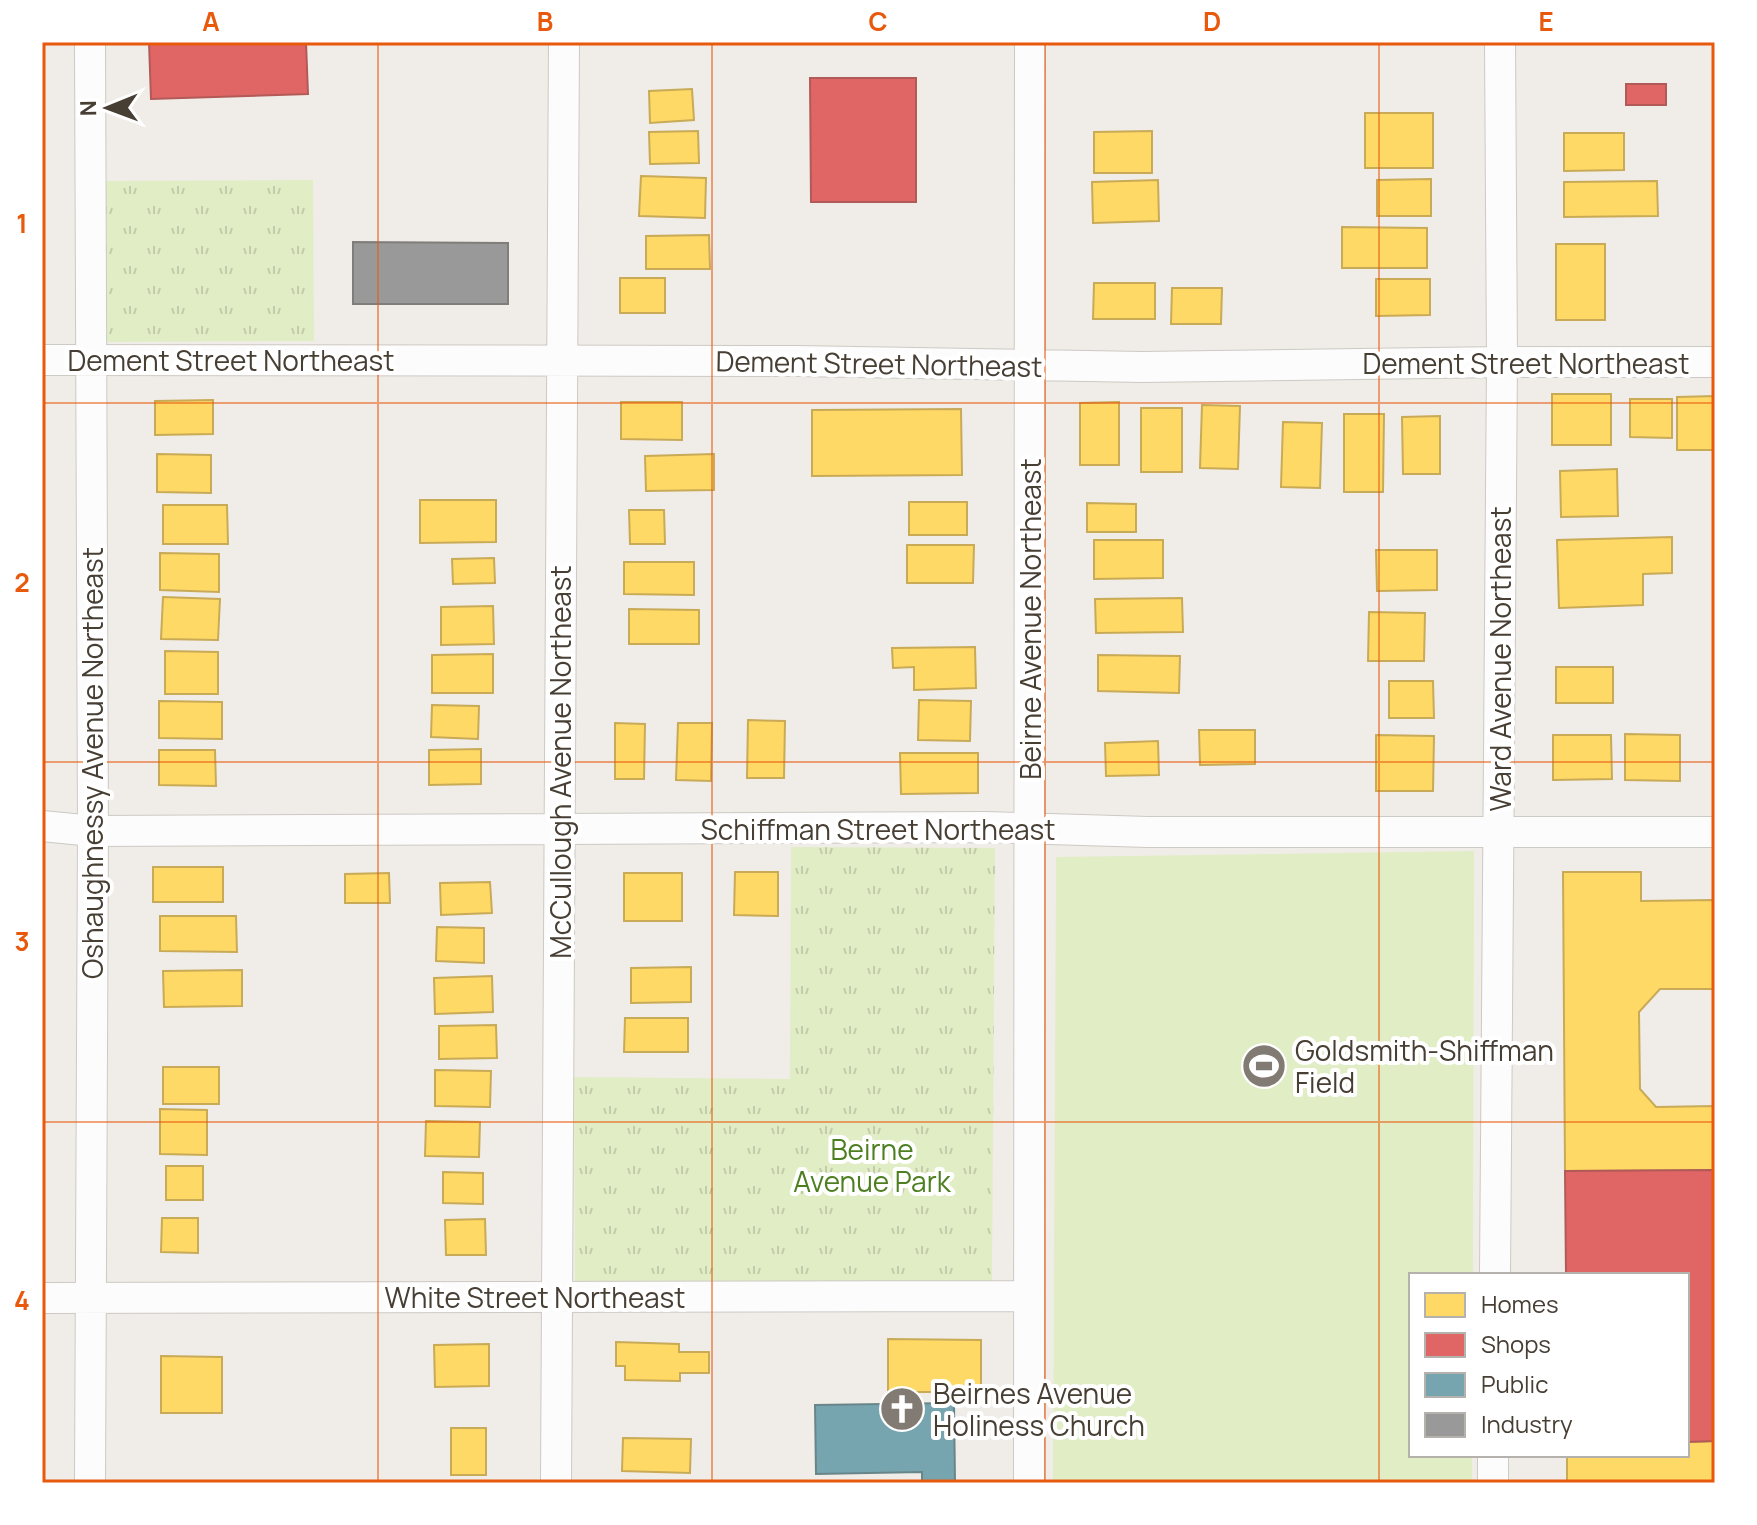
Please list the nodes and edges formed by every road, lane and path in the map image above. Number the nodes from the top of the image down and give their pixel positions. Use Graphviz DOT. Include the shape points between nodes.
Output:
graph roads {
  1 [pos="90,42"];
  2 [pos="564,42"];
  3 [pos="1030,42"];
  4 [pos="1500,42"];
  5 [pos="42,360"];
  6 [pos="91,360"];
  7 [pos="562,361"];
  8 [pos="1502,362"];
  9 [pos="1715,362"];
  10 [pos="1030,365"];
  11 [pos="42,826"];
  12 [pos="559,828"];
  13 [pos="1029,828"];
  14 [pos="93,831"];
  15 [pos="1498,831"];
  16 [pos="1715,832"];
  17 [pos="1495,1273"];
  18 [pos="1029,1296"];
  19 [pos="557,1297"];
  20 [pos="42,1298"];
  21 [pos="90,1298"];
  22 [pos="1493,1457"];
  23 [pos="90,1483"];
  24 [pos="556,1483"];
  25 [pos="1029,1483"];
  26 [pos="1493,1483"];
  1 -- 6 [label="street, Oshaughnessy Avenue Northeast"];
  2 -- 7 [label="street, McCullough Avenue Northeast"];
  3 -- 10 [label="street, Beirne Avenue Northeast"];
  4 -- 8 [label="street, Ward Avenue Northeast"];
  5 -- 6 [label="street, Dement Street Northeast"];
  6 -- 7 [label="street, Dement Street Northeast"];
  6 -- 14 [label="street, Oshaughnessy Avenue Northeast"];
  7 -- 10 [label="street, Dement Street Northeast"];
  7 -- 12 [label="street, McCullough Avenue Northeast"];
  8 -- 9 [label="street, Dement Street Northeast"];
  8 -- 10 [label="street, Dement Street Northeast"];
  8 -- 15 [label="street, Ward Avenue Northeast"];
  10 -- 13 [label="street, Beirne Avenue Northeast"];
  11 -- 14 [label="street, Schiffman Street Northeast"];
  12 -- 13 [label="street, Schiffman Street Northeast"];
  12 -- 14 [label="street, Schiffman Street Northeast"];
  12 -- 19 [label="street, McCullough Avenue Northeast"];
  13 -- 15 [label="street, Schiffman Street Northeast"];
  13 -- 18 [label="street, Beirne Avenue Northeast"];
  14 -- 21 [label="street, Oshaughnessy Avenue Northeast"];
  15 -- 16 [label="street, Schiffman Street Northeast"];
  15 -- 17 [label="street, Ward Avenue Northeast"];
  18 -- 19 [label="street, White Street Northeast"];
  18 -- 25 [label="street, Beirne Avenue Northeast"];
  19 -- 21 [label="street, White Street Northeast"];
  19 -- 24 [label="street, McCullough Avenue Northeast"];
  20 -- 21 [label="street, White Street Northeast"];
  21 -- 23 [label="street, Oshaughnessy Avenue Northeast"];
  22 -- 26 [label="street"];
}
